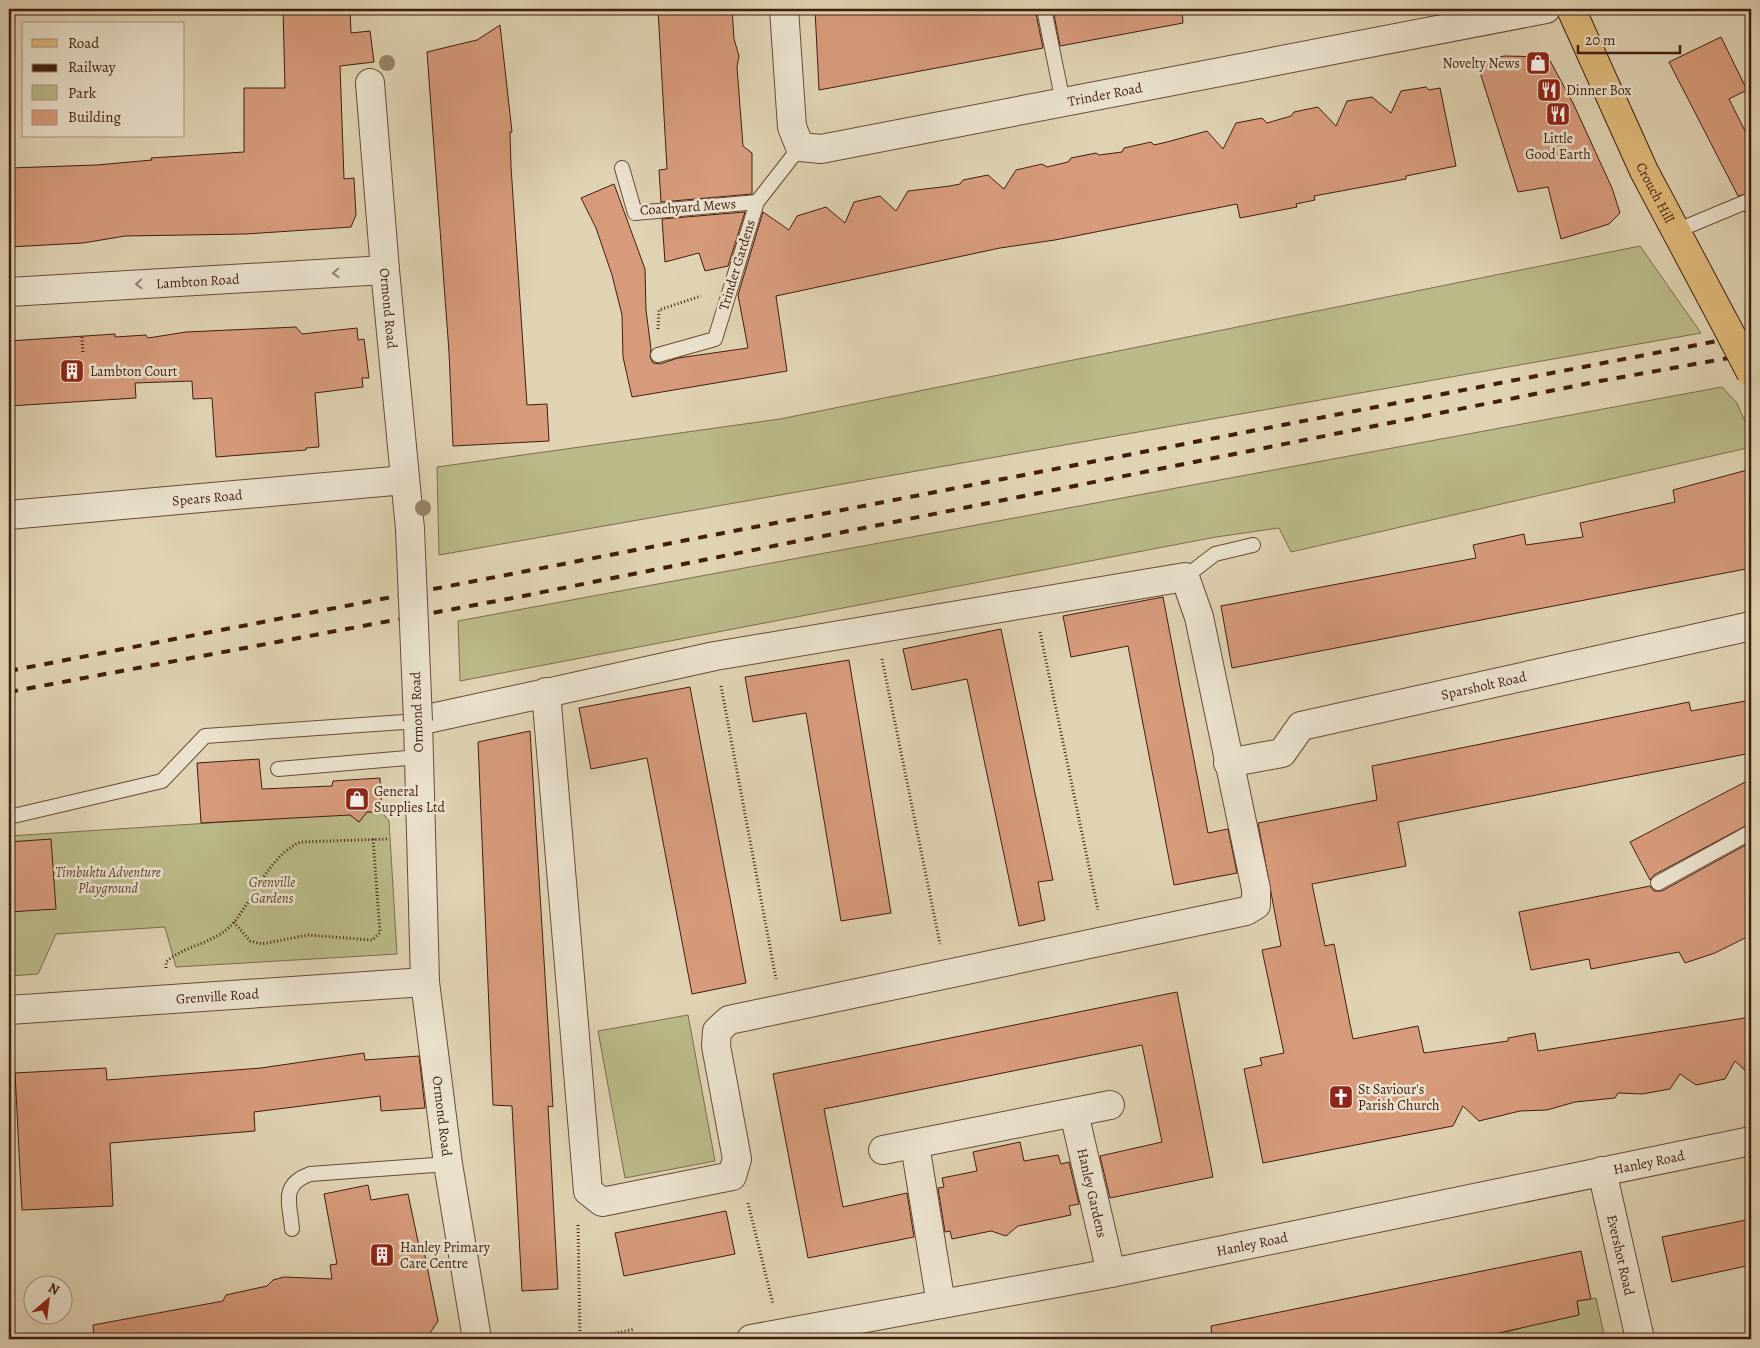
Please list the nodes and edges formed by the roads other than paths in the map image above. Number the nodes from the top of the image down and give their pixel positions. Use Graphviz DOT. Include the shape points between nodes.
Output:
graph roads {
  1 [pos="784,9"];
  2 [pos="1044,9"];
  3 [pos="1546,9"];
  4 [pos="1571,9"];
  5 [pos="370,83"];
  6 [pos="1063,102"];
  7 [pos="800,147"];
  8 [pos="622,168"];
  9 [pos="757,202"];
  10 [pos="1751,208"];
  11 [pos="1676,232"];
  12 [pos="385,270"];
  13 [pos="9,292"];
  14 [pos="658,355"];
  15 [pos="1751,372"];
  16 [pos="405,480"];
  17 [pos="9,515"];
  18 [pos="1253,545"];
  19 [pos="1185,576"];
  20 [pos="1751,626"];
  21 [pos="546,692"];
  22 [pos="418,721"];
  23 [pos="419,757"];
  24 [pos="1228,763"];
  25 [pos="278,769"];
  26 [pos="9,817"];
  27 [pos="1751,832"];
  28 [pos="1658,883"];
  29 [pos="425,982"];
  30 [pos="9,1010"];
  31 [pos="1110,1105"];
  32 [pos="1074,1113"];
  33 [pos="1751,1141"];
  34 [pos="915,1145"];
  35 [pos="883,1150"];
  36 [pos="448,1164"];
  37 [pos="1602,1170"];
  38 [pos="292,1229"];
  39 [pos="1111,1273"];
  40 [pos="941,1304"];
  41 [pos="477,1339"];
  42 [pos="751,1339"];
  43 [pos="1640,1339"];
  1 -- 7 [label="street" via="792,126"];
  2 -- 6 [label="lane"];
  3 -- 6 [label="street, Trinder Road"];
  4 -- 11 [label="main road, Crouch Hill" via="1644,171"];
  5 -- 12 [label="street, Ormond Road"];
  6 -- 7 [label="street, Trinder Road" via="821,148"];
  7 -- 9 [label="lane, Trinder Gardens"];
  8 -- 9 [label="lane, Coachyard Mews" via="635,212"];
  9 -- 14 [label="lane, Trinder Gardens" via="715,339"];
  10 -- 11 [label="lane" via="1748,201"];
  11 -- 15 [label="main road, Crouch Hill, bridge"];
  12 -- 13 [label="street, Lambton Road, one-way"];
  12 -- 16 [label="street, Ormond Road"];
  16 -- 17 [label="street, Spears Road"];
  16 -- 22 [label="street, Ormond Road, bridge"];
  18 -- 19 [label="lane" via="1215,554"];
  19 -- 21 [label="street" via="715,656"];
  19 -- 24 [label="street" via="1199,617"];
  20 -- 24 [label="street, Sparsholt Road" via="1301,726 1282,753"];
  21 -- 22 [label="street"];
  21 -- 24 [label="street" via="588,1191 602,1202 732,1176 737,1159 716,1046 717,1031 729,1020 1246,911 1256,905 1256,889"];
  22 -- 23 [label="street, Ormond Road"];
  22 -- 26 [label="lane" via="205,736 162,780"];
  23 -- 25 [label="lane"];
  23 -- 29 [label="street, Ormond Road"];
  27 -- 28 [label="lane"];
  29 -- 30 [label="street, Grenville Road"];
  29 -- 36 [label="street, Ormond Road"];
  31 -- 32 [label="street"];
  32 -- 34 [label="street"];
  32 -- 39 [label="street, Hanley Gardens"];
  33 -- 37 [label="street, Hanley Road"];
  34 -- 35 [label="street"];
  34 -- 40 [label="street"];
  36 -- 38 [label="lane" via="310,1174 297,1179 289,1193"];
  36 -- 41 [label="street, Ormond Road"];
  37 -- 39 [label="street, Hanley Road"];
  37 -- 43 [label="street, Evershot Road"];
  39 -- 40 [label="street, Hanley Road"];
  40 -- 42 [label="street, Hanley Road"];
}
